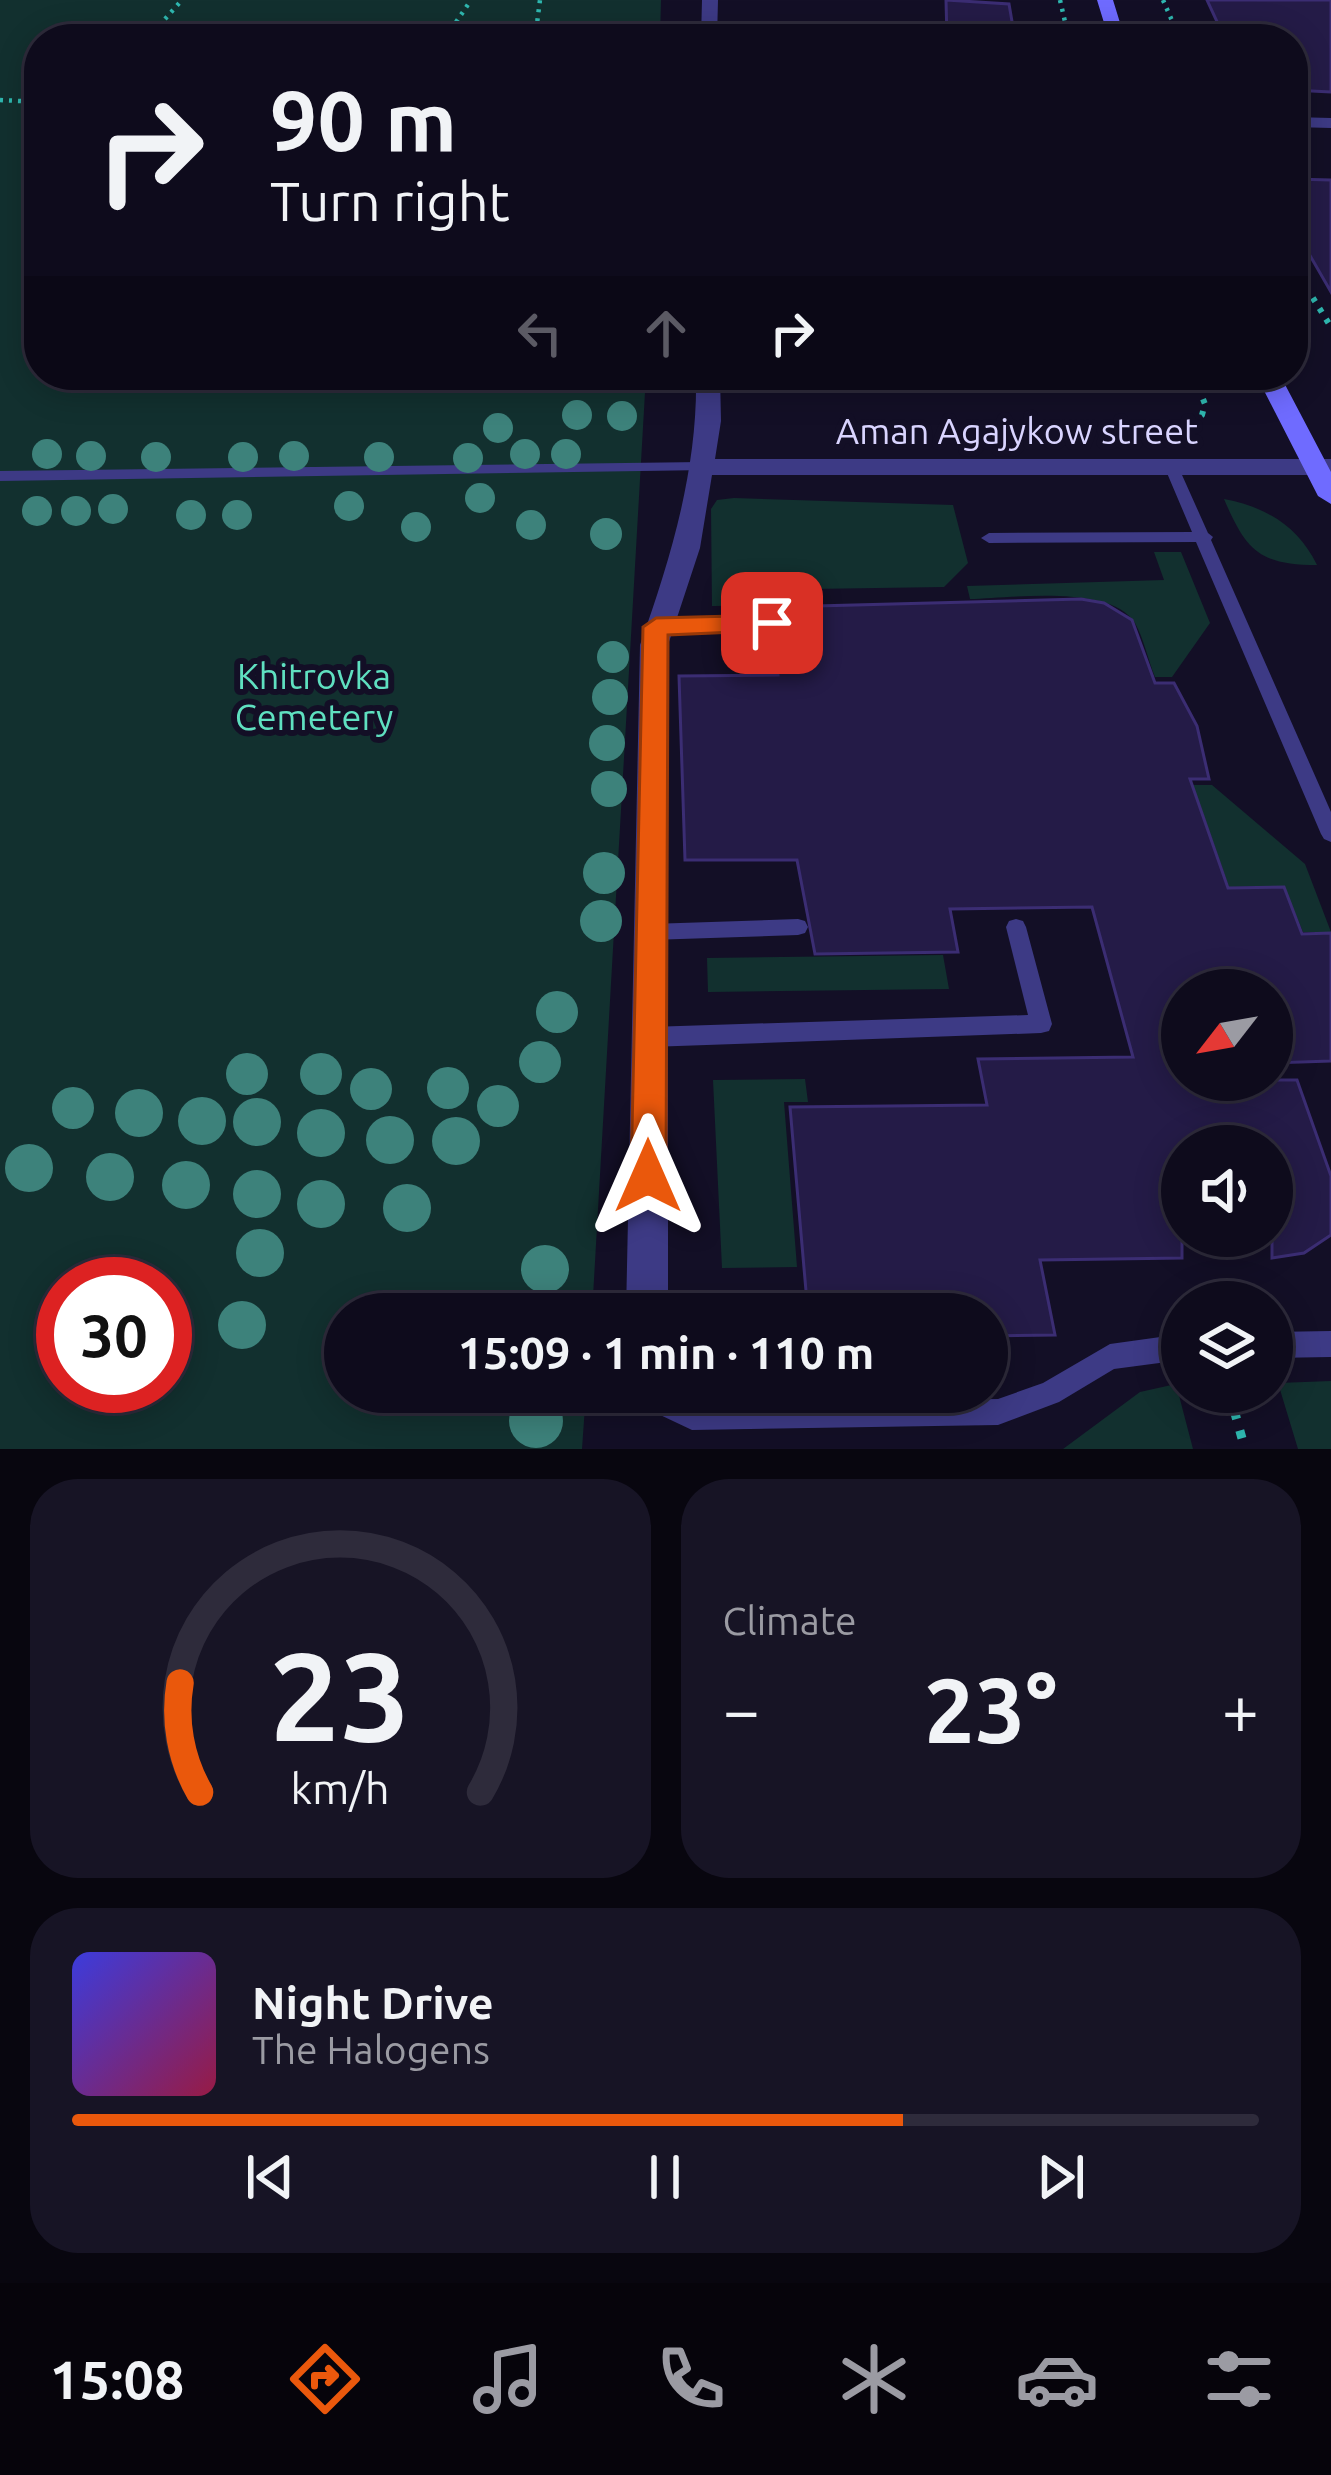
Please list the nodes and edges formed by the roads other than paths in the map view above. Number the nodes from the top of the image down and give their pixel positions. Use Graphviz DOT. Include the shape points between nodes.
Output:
graph roads {
  1 [pos="707,390"];
  2 [pos="1277,390"];
  3 [pos="1172,455"];
  4 [pos="1323,466"];
  5 [pos="702,467"];
  6 [pos="0,476"];
  7 [pos="1331,496"];
  8 [pos="1205,537"];
  9 [pos="989,538"];
  10 [pos="772,623"];
  11 [pos="656,627"];
  12 [pos="1331,834"];
  13 [pos="798,927"];
  14 [pos="1016,927"];
  15 [pos="650,932"];
  16 [pos="649,1037"];
  17 [pos="647,1293"];
  18 [pos="1331,1344"];
  19 [pos="1293,1345"];
  20 [pos="1161,1350"];
  21 [pos="1008,1409"];
  22 [pos="684,1413"];
  23 [pos="937,1413"];
  1 -- 5 [label="street"];
  2 -- 4 [label="street"];
  3 -- 4 [label="street, Aman Agajykow street"];
  3 -- 5 [label="street, Aman Agajykow street"];
  3 -- 8 [label="lane"];
  4 -- 7 [label="street"];
  5 -- 6 [label="lane"];
  5 -- 11 [label="street" via="687,548"];
  8 -- 9 [label="lane"];
  8 -- 12 [label="lane"];
  10 -- 11 [label="lane"];
  11 -- 15 [label="street"];
  13 -- 15 [label="lane"];
  14 -- 16 [label="lane" via="1041,1024"];
  15 -- 16 [label="street"];
  16 -- 17 [label="street"];
  18 -- 19 [label="lane"];
  20 -- 21 [label="lane" via="1110,1357"];
  22 -- 23 [label="lane"];
}
